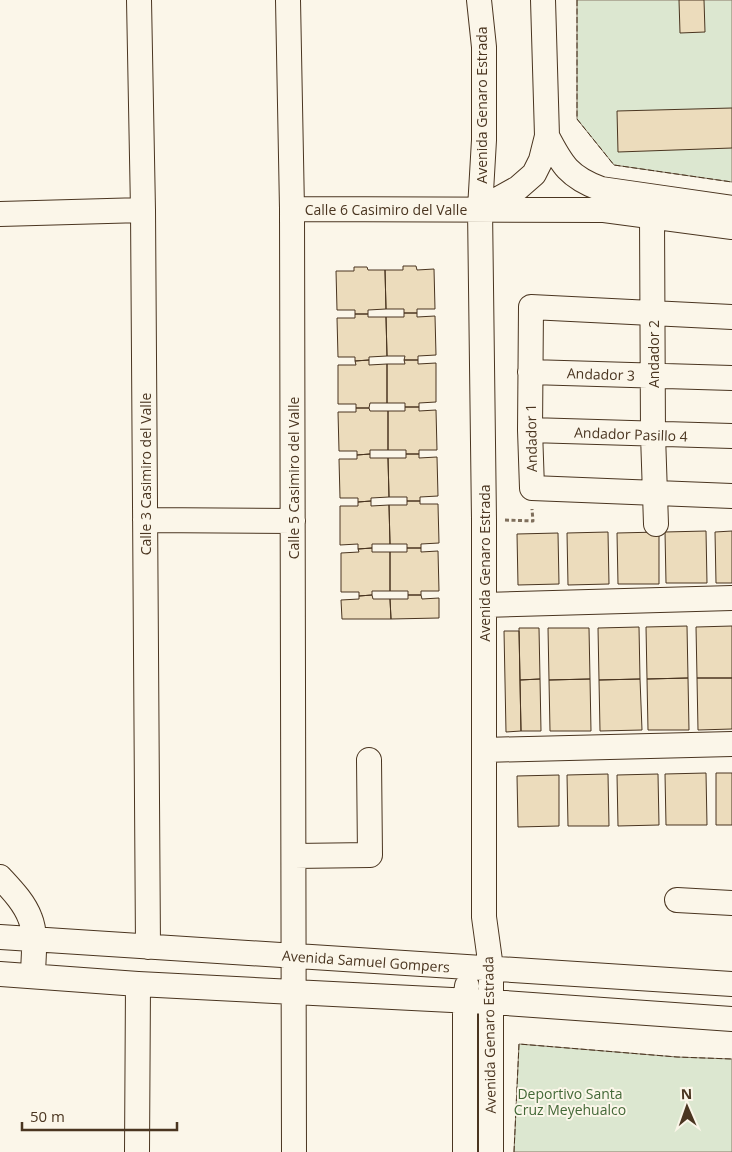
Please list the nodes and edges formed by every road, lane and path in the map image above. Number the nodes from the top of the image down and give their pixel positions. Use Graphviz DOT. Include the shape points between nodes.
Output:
graph roads {
  1 [pos="139,0"];
  2 [pos="288,0"];
  3 [pos="480,0"];
  4 [pos="544,0"];
  5 [pos="547,136"];
  6 [pos="732,208"];
  7 [pos="292,209"];
  8 [pos="480,209"];
  9 [pos="144,210"];
  10 [pos="0,214"];
  11 [pos="652,216"];
  12 [pos="732,227"];
  13 [pos="653,313"];
  14 [pos="732,317"];
  15 [pos="530,372"];
  16 [pos="653,375"];
  17 [pos="732,378"];
  18 [pos="530,430"];
  19 [pos="653,435"];
  20 [pos="732,436"];
  21 [pos="532,488"];
  22 [pos="656,492"];
  23 [pos="732,496"];
  24 [pos="145,520"];
  25 [pos="484,520"];
  26 [pos="293,521"];
  27 [pos="656,524"];
  28 [pos="732,598"];
  29 [pos="484,605"];
  30 [pos="732,744"];
  31 [pos="484,750"];
  32 [pos="369,760"];
  33 [pos="294,856"];
  34 [pos="0,877"];
  35 [pos="677,900"];
  36 [pos="732,903"];
  37 [pos="0,937"];
  38 [pos="33,939"];
  39 [pos="148,947"];
  40 [pos="294,956"];
  41 [pos="480,968"];
  42 [pos="0,974"];
  43 [pos="33,976"];
  44 [pos="138,984"];
  45 [pos="732,984"];
  46 [pos="293,992"];
  47 [pos="465,1001"];
  48 [pos="491,1002"];
  49 [pos="732,1019"];
  50 [pos="138,1152"];
  51 [pos="294,1152"];
  52 [pos="465,1152"];
  53 [pos="491,1152"];
  1 -- 9 [label="street, Calle 3 Casimiro del Valle"];
  2 -- 7 [label="street, Calle 5 Casimiro del Valle"];
  3 -- 8 [label="street, Avenida Genaro Estrada" via="484,47"];
  4 -- 5 [label="street, Avenida Genaro Estrada"];
  5 -- 6 [label="street" via="560,160 583,182 601,189"];
  5 -- 8 [label="street, Avenida Genaro Estrada" via="534,174 518,188"];
  7 -- 8 [label="street, Calle 6 Casimiro del Valle"];
  7 -- 26 [label="street, Calle 5 Casimiro del Valle"];
  8 -- 11 [label="street, Calle 6 Casimiro del Valle" via="604,210"];
  8 -- 25 [label="street, Avenida Genaro Estrada"];
  9 -- 10 [label="street"];
  9 -- 24 [label="street, Calle 3 Casimiro del Valle"];
  11 -- 12 [label="street, Calle 6 Casimiro del Valle"];
  11 -- 13 [label="street, Andador 2"];
  13 -- 14 [label="street"];
  13 -- 15 [label="street, Andador 1" via="530,307"];
  13 -- 16 [label="street, Andador 2"];
  15 -- 16 [label="street, Andador 3"];
  15 -- 18 [label="street, Andador 1"];
  16 -- 17 [label="street, Andador 3"];
  16 -- 19 [label="street, Andador 2"];
  18 -- 19 [label="street, Andador Pasillo 4"];
  18 -- 21 [label="street, Andador 1"];
  19 -- 20 [label="street, Andador Pasillo 4"];
  19 -- 22 [label="street, Andador 2"];
  21 -- 22 [label="street"];
  21 -- 25 [label="path, Andador 1" via="533,520"];
  22 -- 23 [label="street"];
  22 -- 27 [label="street, Andador 2"];
  24 -- 26 [label="street"];
  24 -- 39 [label="street, Calle 3 Casimiro del Valle"];
  25 -- 29 [label="street, Avenida Genaro Estrada"];
  26 -- 33 [label="street, Calle 5 Casimiro del Valle"];
  28 -- 29 [label="street"];
  29 -- 31 [label="street, Avenida Genaro Estrada"];
  30 -- 31 [label="street"];
  31 -- 41 [label="street, Avenida Genaro Estrada" via="484,918"];
  32 -- 33 [label="street" via="370,855"];
  33 -- 40 [label="street, Calle 5 Casimiro del Valle"];
  34 -- 38 [label="street" via="30,918"];
  35 -- 36 [label="street"];
  37 -- 38 [label="street, Avenida Samuel Gompers"];
  38 -- 39 [label="street, Avenida Samuel Gompers"];
  38 -- 43 [label="street"];
  39 -- 40 [label="street, Avenida Samuel Gompers"];
  40 -- 41 [label="street, Avenida Samuel Gompers"];
  40 -- 46 [label="street, Calle 5 Casimiro del Valle"];
  41 -- 45 [label="street, Avenida Samuel Gompers"];
  41 -- 47 [label="street, Avenida Genaro Estrada"];
  41 -- 48 [label="street, Avenida Genaro Estrada"];
  42 -- 43 [label="street"];
  43 -- 44 [label="street"];
  44 -- 46 [label="street"];
  44 -- 50 [label="street"];
  46 -- 47 [label="street"];
  46 -- 51 [label="street, Calle 5 Casimiro del Valle"];
  47 -- 48 [label="street"];
  47 -- 52 [label="street, Avenida Genaro Estrada"];
  48 -- 49 [label="street"];
  48 -- 53 [label="street, Avenida Genaro Estrada"];
}
